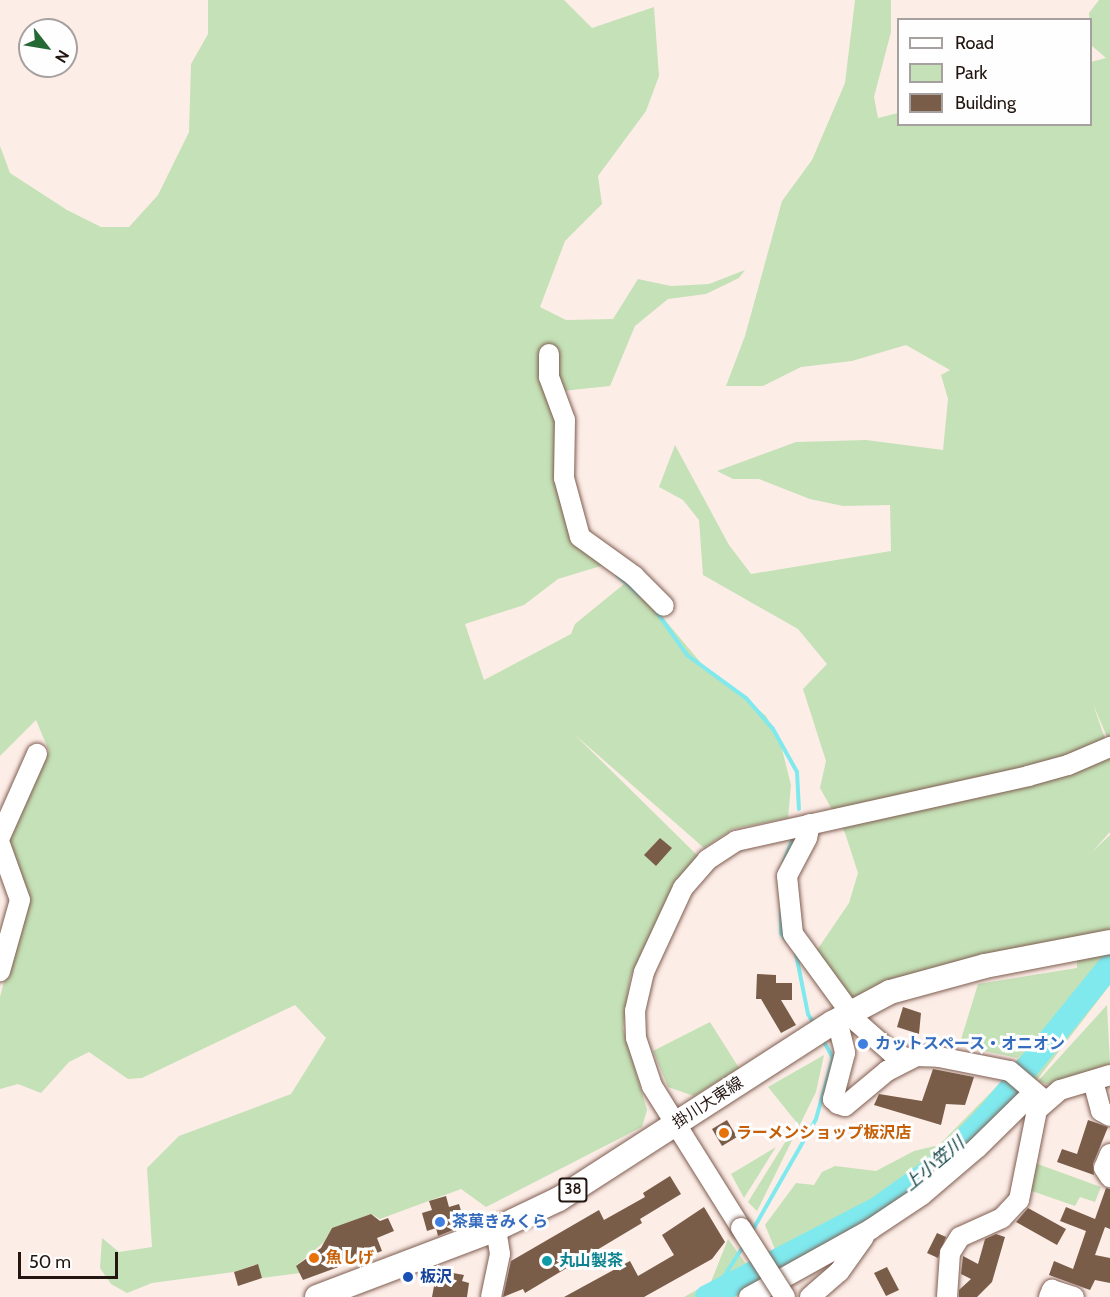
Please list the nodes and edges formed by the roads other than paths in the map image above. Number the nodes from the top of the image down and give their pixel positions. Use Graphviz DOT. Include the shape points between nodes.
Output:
graph roads {
  1 [pos="549,354"];
  2 [pos="664,606"];
  3 [pos="1110,747"];
  4 [pos="37,754"];
  5 [pos="810,824"];
  6 [pos="0,837"];
  7 [pos="0,844"];
  8 [pos="1103,944"];
  9 [pos="0,970"];
  10 [pos="840,1018"];
  11 [pos="907,1058"];
  12 [pos="1102,1078"];
  13 [pos="1036,1094"];
  14 [pos="1110,1116"];
  15 [pos="676,1125"];
  16 [pos="1110,1154"];
  17 [pos="1110,1177"];
  18 [pos="496,1229"];
  19 [pos="866,1232"];
  20 [pos="317,1297"];
  21 [pos="491,1297"];
  22 [pos="749,1297"];
  23 [pos="786,1297"];
  24 [pos="810,1297"];
  25 [pos="947,1297"];
  26 [pos="1049,1297"];
  27 [pos="1074,1297"];
  1 -- 2 [label="street" via="549,377 565,420 564,478 580,537 634,576"];
  3 -- 5 [label="street" via="1028,776"];
  4 -- 6 [label="street"];
  5 -- 10 [label="street" via="787,876 793,934"];
  5 -- 15 [label="street" via="736,841 707,860 683,888 660,930 638,995 636,1038 643,1068"];
  7 -- 9 [label="street" via="20,900"];
  8 -- 10 [label="main road, 掛川大東線 / 38" via="973,969 890,992"];
  10 -- 11 [label="street"];
  10 -- 11 [label="street" via="844,1053 833,1099 838,1104 845,1106"];
  10 -- 15 [label="main road, 掛川大東線 / 38"];
  11 -- 13 [label="street" via="939,1057 1010,1071"];
  12 -- 13 [label="street"];
  12 -- 14 [label="street" via="1101,1111"];
  13 -- 19 [label="street" via="922,1195"];
  13 -- 25 [label="street" via="1019,1200 1002,1218 960,1237 950,1253"];
  15 -- 18 [label="main road, 掛川大東線 / 38" via="559,1199"];
  15 -- 23 [label="street, bridge"];
  16 -- 17 [label="street" via="1104,1168"];
  18 -- 20 [label="main road, 掛川大東線 / 38"];
  18 -- 21 [label="street" via="500,1254"];
  19 -- 22 [label="street"];
  19 -- 24 [label="street" via="839,1272"];
  26 -- 27 [label="street" via="1052,1290"];
}
